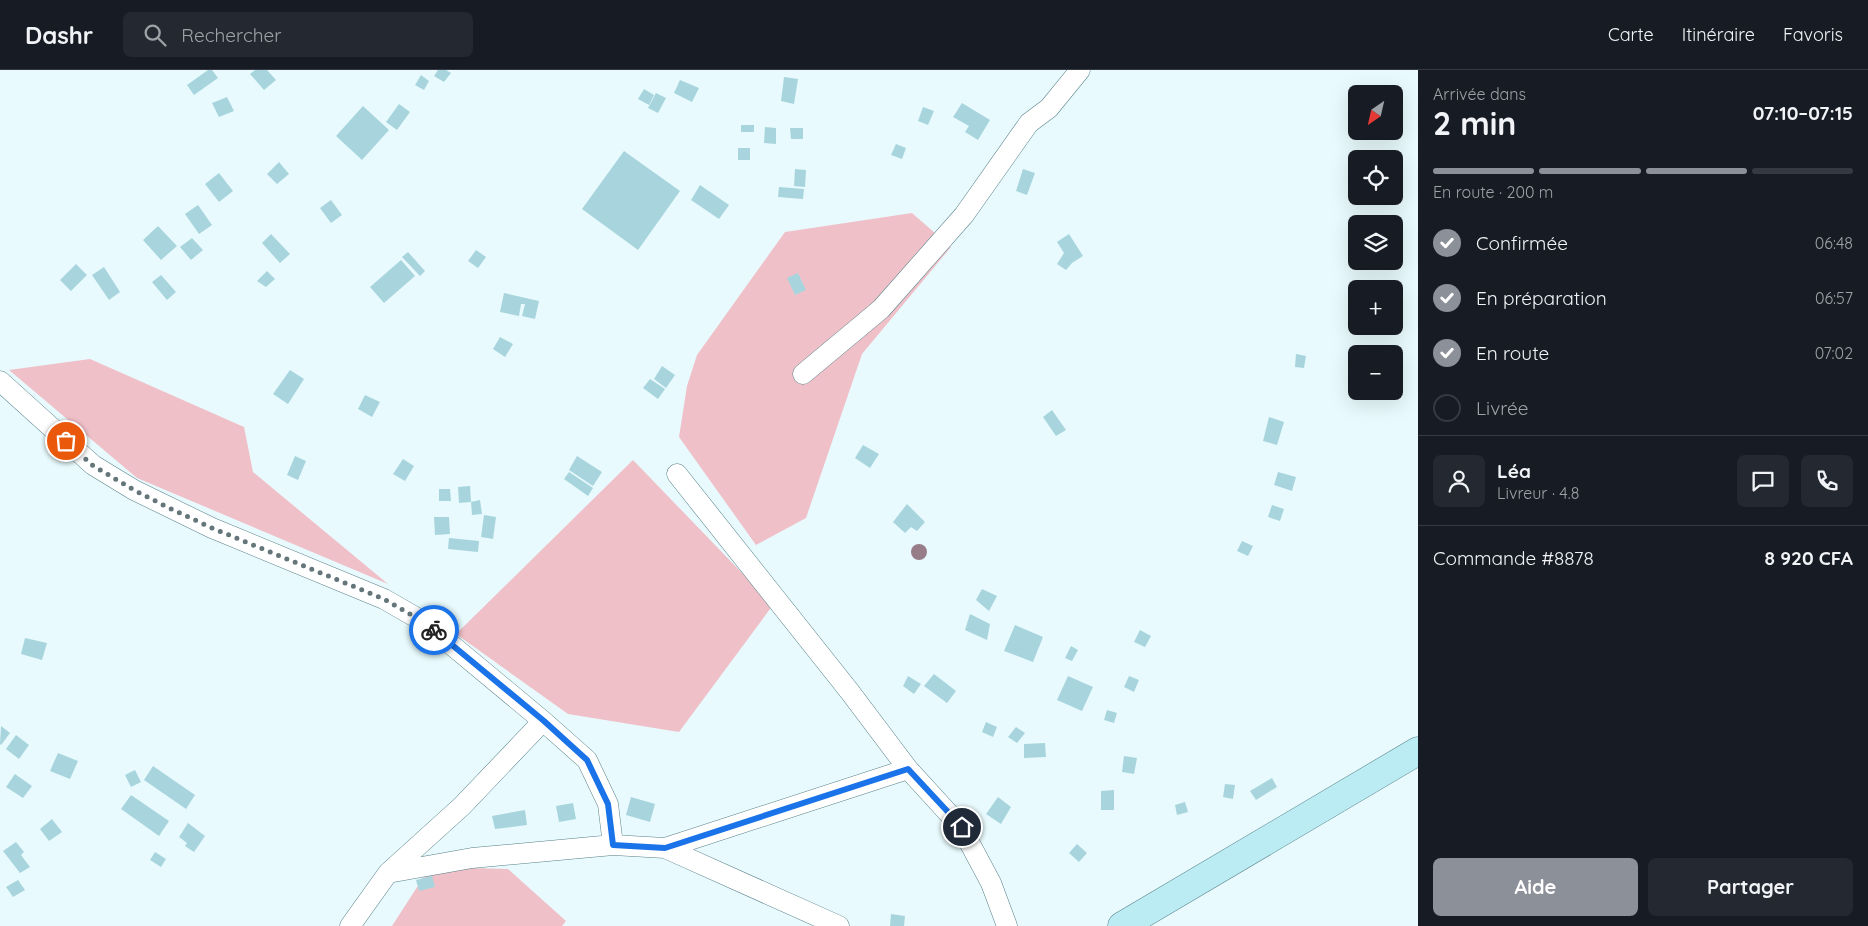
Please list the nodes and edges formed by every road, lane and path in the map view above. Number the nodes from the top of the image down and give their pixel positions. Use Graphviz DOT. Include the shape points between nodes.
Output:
graph roads {
  1 [pos="1080,70"];
  2 [pos="803,374"];
  3 [pos="0,381"];
  4 [pos="677,474"];
  5 [pos="544,721"];
  6 [pos="1418,751"];
  7 [pos="908,769"];
  8 [pos="613,845"];
  9 [pos="665,848"];
  10 [pos="388,873"];
  11 [pos="350,926"];
  12 [pos="839,926"];
  13 [pos="1007,926"];
  14 [pos="1122,926"];
  1 -- 2 [label="street" via="1049,108 1029,123 964,215 881,309"];
  3 -- 5 [label="street" via="92,465 194,520 384,599 424,622"];
  4 -- 7 [label="street"];
  5 -- 8 [label="street" via="587,760 608,804"];
  5 -- 10 [label="street" via="462,806"];
  6 -- 14 [label="street"];
  7 -- 9 [label="street"];
  7 -- 13 [label="street" via="962,827 991,883"];
  8 -- 9 [label="street"];
  8 -- 10 [label="street" via="472,858"];
  9 -- 12 [label="street"];
  10 -- 11 [label="street"];
}
